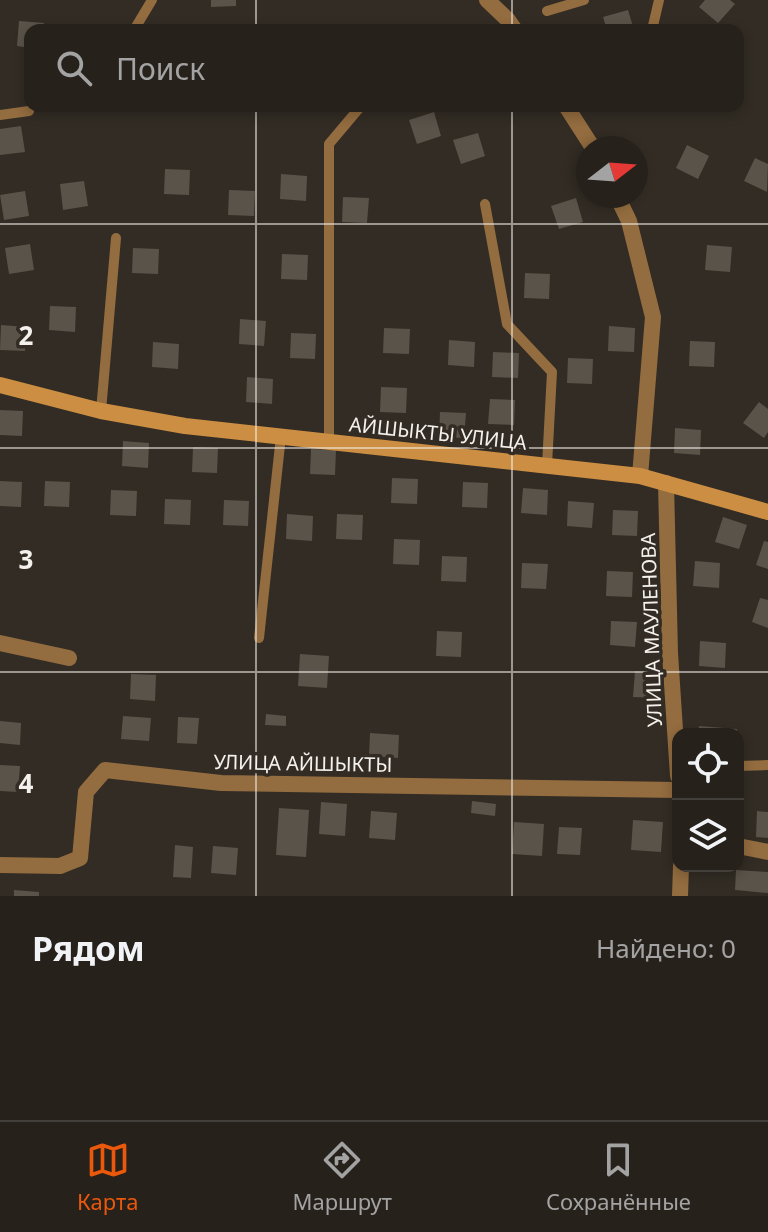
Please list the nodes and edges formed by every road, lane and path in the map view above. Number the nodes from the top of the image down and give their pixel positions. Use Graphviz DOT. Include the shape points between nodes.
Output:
graph roads {
  1 [pos="152,0"];
  2 [pos="487,0"];
  3 [pos="584,0"];
  4 [pos="659,0"];
  5 [pos="547,11"];
  6 [pos="138,24"];
  7 [pos="511,24"];
  8 [pos="653,24"];
  9 [pos="24,112"];
  10 [pos="356,112"];
  11 [pos="570,112"];
  12 [pos="0,115"];
  13 [pos="585,136"];
  14 [pos="485,204"];
  15 [pos="623,208"];
  16 [pos="116,238"];
  17 [pos="0,385"];
  18 [pos="101,411"];
  19 [pos="281,436"];
  20 [pos="329,441"];
  21 [pos="547,465"];
  22 [pos="640,476"];
  23 [pos="666,483"];
  24 [pos="768,512"];
  25 [pos="259,638"];
  26 [pos="0,643"];
  27 [pos="69,658"];
  28 [pos="675,728"];
  29 [pos="768,765"];
  30 [pos="744,766"];
  31 [pos="672,790"];
  32 [pos="744,847"];
  33 [pos="768,852"];
  34 [pos="0,865"];
  35 [pos="681,872"];
  36 [pos="680,896"];
  1 -- 6 [label="lane"];
  2 -- 7 [label="street"];
  3 -- 5 [label="lane"];
  4 -- 8 [label="lane"];
  9 -- 12 [label="lane"];
  10 -- 20 [label="lane" via="329,144"];
  11 -- 13 [label="street"];
  14 -- 21 [label="lane" via="507,324 552,372"];
  15 -- 22 [label="street" via="653,317"];
  16 -- 18 [label="lane"];
  17 -- 18 [label="street, АЙШЫКТЫ УЛИЦА"];
  18 -- 19 [label="street, АЙШЫКТЫ УЛИЦА"];
  19 -- 20 [label="street, АЙШЫКТЫ УЛИЦА"];
  19 -- 25 [label="lane"];
  20 -- 21 [label="street, АЙШЫКТЫ УЛИЦА"];
  21 -- 22 [label="street, АЙШЫКТЫ УЛИЦА"];
  22 -- 23 [label="street, АЙШЫКТЫ УЛИЦА"];
  23 -- 24 [label="street, АЙШЫКТЫ УЛИЦА"];
  23 -- 28 [label="street, УЛИЦА МАУЛЕНОВА"];
  26 -- 27 [label="street"];
  29 -- 30 [label="lane"];
  31 -- 34 [label="street, УЛИЦА АЙШЫКТЫ" via="221,783 105,770 86,792 80,858 60,866"];
  32 -- 33 [label="street"];
  35 -- 36 [label="street"];
}
